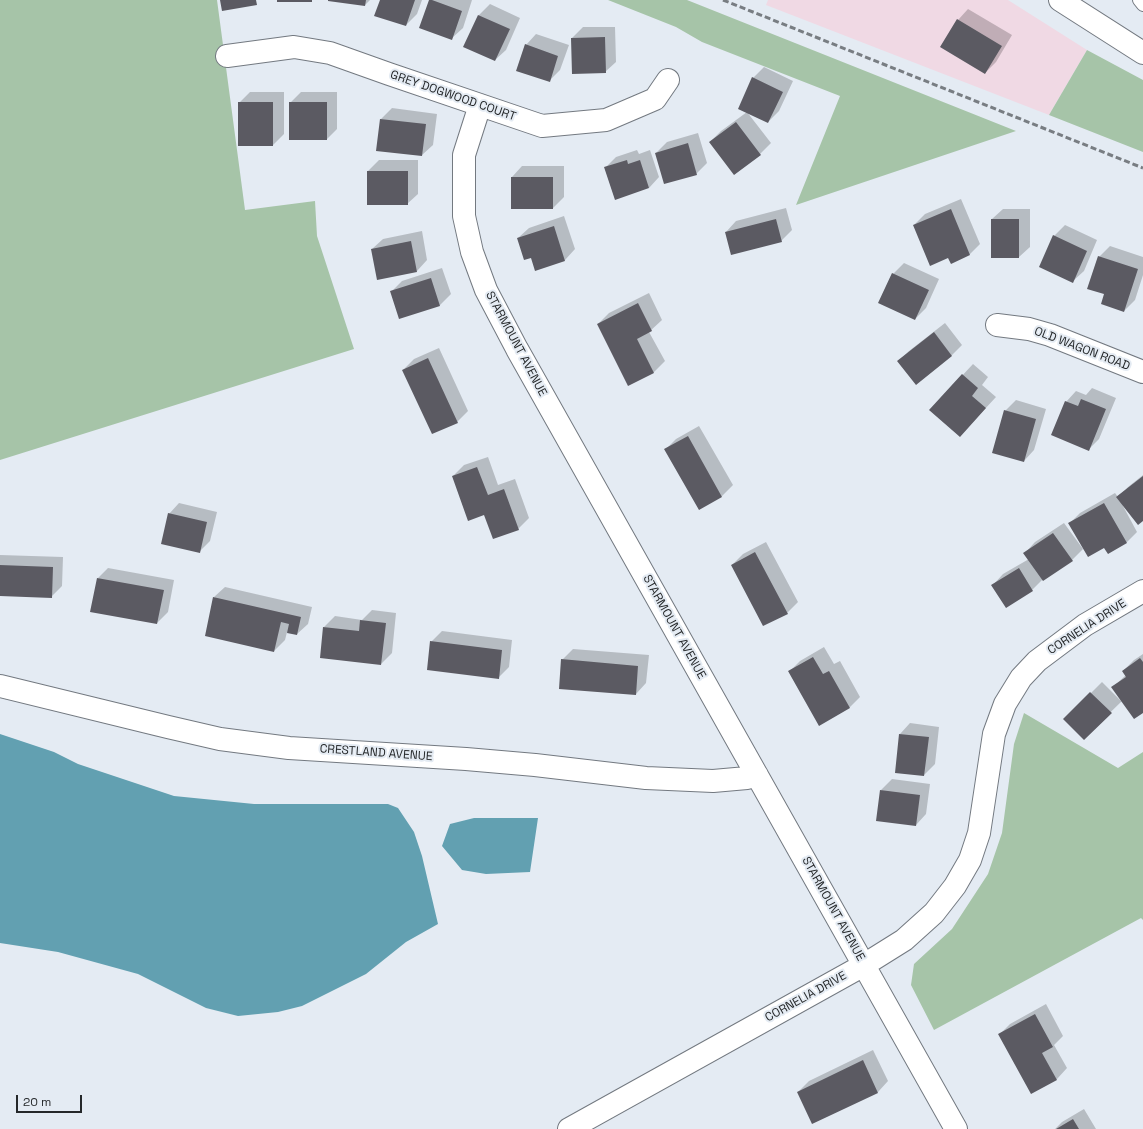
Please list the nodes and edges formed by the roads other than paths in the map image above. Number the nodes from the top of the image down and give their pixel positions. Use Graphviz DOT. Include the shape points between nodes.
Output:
graph roads {
  1 [pos="1060,0"];
  2 [pos="1139,0"];
  3 [pos="1143,6"];
  4 [pos="1143,53"];
  5 [pos="227,56"];
  6 [pos="668,80"];
  7 [pos="480,105"];
  8 [pos="997,325"];
  9 [pos="1143,372"];
  10 [pos="1143,591"];
  11 [pos="0,686"];
  12 [pos="757,775"];
  13 [pos="864,965"];
  14 [pos="569,1129"];
  15 [pos="956,1129"];
  1 -- 4 [label="street"];
  2 -- 3 [label="lane"];
  5 -- 7 [label="street, GREY DOGWOOD COURT" via="294,47 330,53"];
  6 -- 7 [label="street, GREY DOGWOOD COURT" via="655,99 606,120 542,126"];
  7 -- 12 [label="street, STARMOUNT AVENUE" via="464,155 464,216 472,252 486,290"];
  8 -- 9 [label="street, OLD WAGON ROAD" via="1029,329 1050,335"];
  10 -- 13 [label="street, CORNELIA DRIVE" via="1085,625 1037,660 1021,678 1006,704 994,734 979,833 970,860 955,886 934,913 904,940"];
  11 -- 12 [label="street, CRESTLAND AVENUE" via="168,728 220,739 289,748 466,759 646,778 713,781"];
  12 -- 13 [label="street, STARMOUNT AVENUE"];
  13 -- 14 [label="street, CORNELIA DRIVE"];
  13 -- 15 [label="street, STARMOUNT AVENUE"];
}
